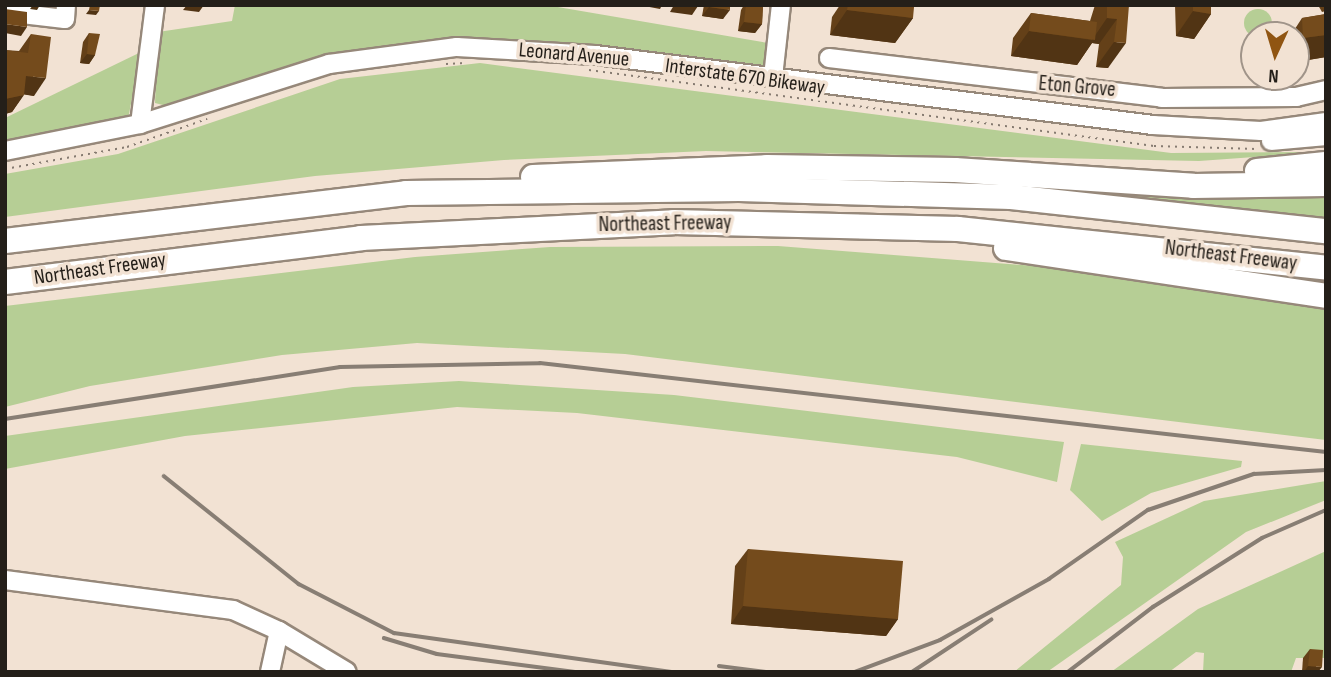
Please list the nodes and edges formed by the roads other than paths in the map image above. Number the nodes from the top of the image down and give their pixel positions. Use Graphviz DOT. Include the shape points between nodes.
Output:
graph roads {
  1 [pos="66,5"];
  2 [pos="155,5"];
  3 [pos="781,5"];
  4 [pos="5,12"];
  5 [pos="829,58"];
  6 [pos="772,77"];
  7 [pos="1326,90"];
  8 [pos="1326,122"];
  9 [pos="140,124"];
  10 [pos="1153,125"];
  11 [pos="1326,136"];
  12 [pos="5,152"];
  13 [pos="1326,163"];
  14 [pos="955,170"];
  15 [pos="1326,184"];
  16 [pos="406,193"];
  17 [pos="825,223"];
  18 [pos="1326,231"];
  19 [pos="5,241"];
  20 [pos="1326,268"];
  21 [pos="5,282"];
  22 [pos="1326,296"];
  23 [pos="5,580"];
  24 [pos="279,631"];
  25 [pos="319,664"];
  26 [pos="270,672"];
  27 [pos="347,672"];
  1 -- 4 [label="street" via="65,19"];
  2 -- 9 [label="street"];
  3 -- 6 [label="street"];
  5 -- 7 [label="street, Eton Grove" via="1162,98 1284,98"];
  6 -- 9 [label="street, Leonard Avenue" via="561,52 437,49 294,72"];
  6 -- 10 [label="street, Leonard Avenue"];
  8 -- 10 [label="street, Leonard Avenue" via="1261,131"];
  9 -- 12 [label="street, Leonard Avenue"];
  10 -- 11 [label="street, Leonard Avenue" via="1227,139"];
  13 -- 14 [label="highway" via="1258,171"];
  14 -- 15 [label="highway" via="1193,186"];
  14 -- 16 [label="highway" via="627,171"];
  16 -- 18 [label="highway, Northeast Freeway" via="883,191 1011,197"];
  16 -- 19 [label="highway, Northeast Freeway"];
  17 -- 20 [label="highway, Northeast Freeway" via="1093,240"];
  17 -- 21 [label="highway, Northeast Freeway" via="464,230"];
  17 -- 22 [label="highway"];
  23 -- 24 [label="street" via="233,610"];
  24 -- 25 [label="street"];
  24 -- 26 [label="street"];
  25 -- 27 [label="street"];
}
